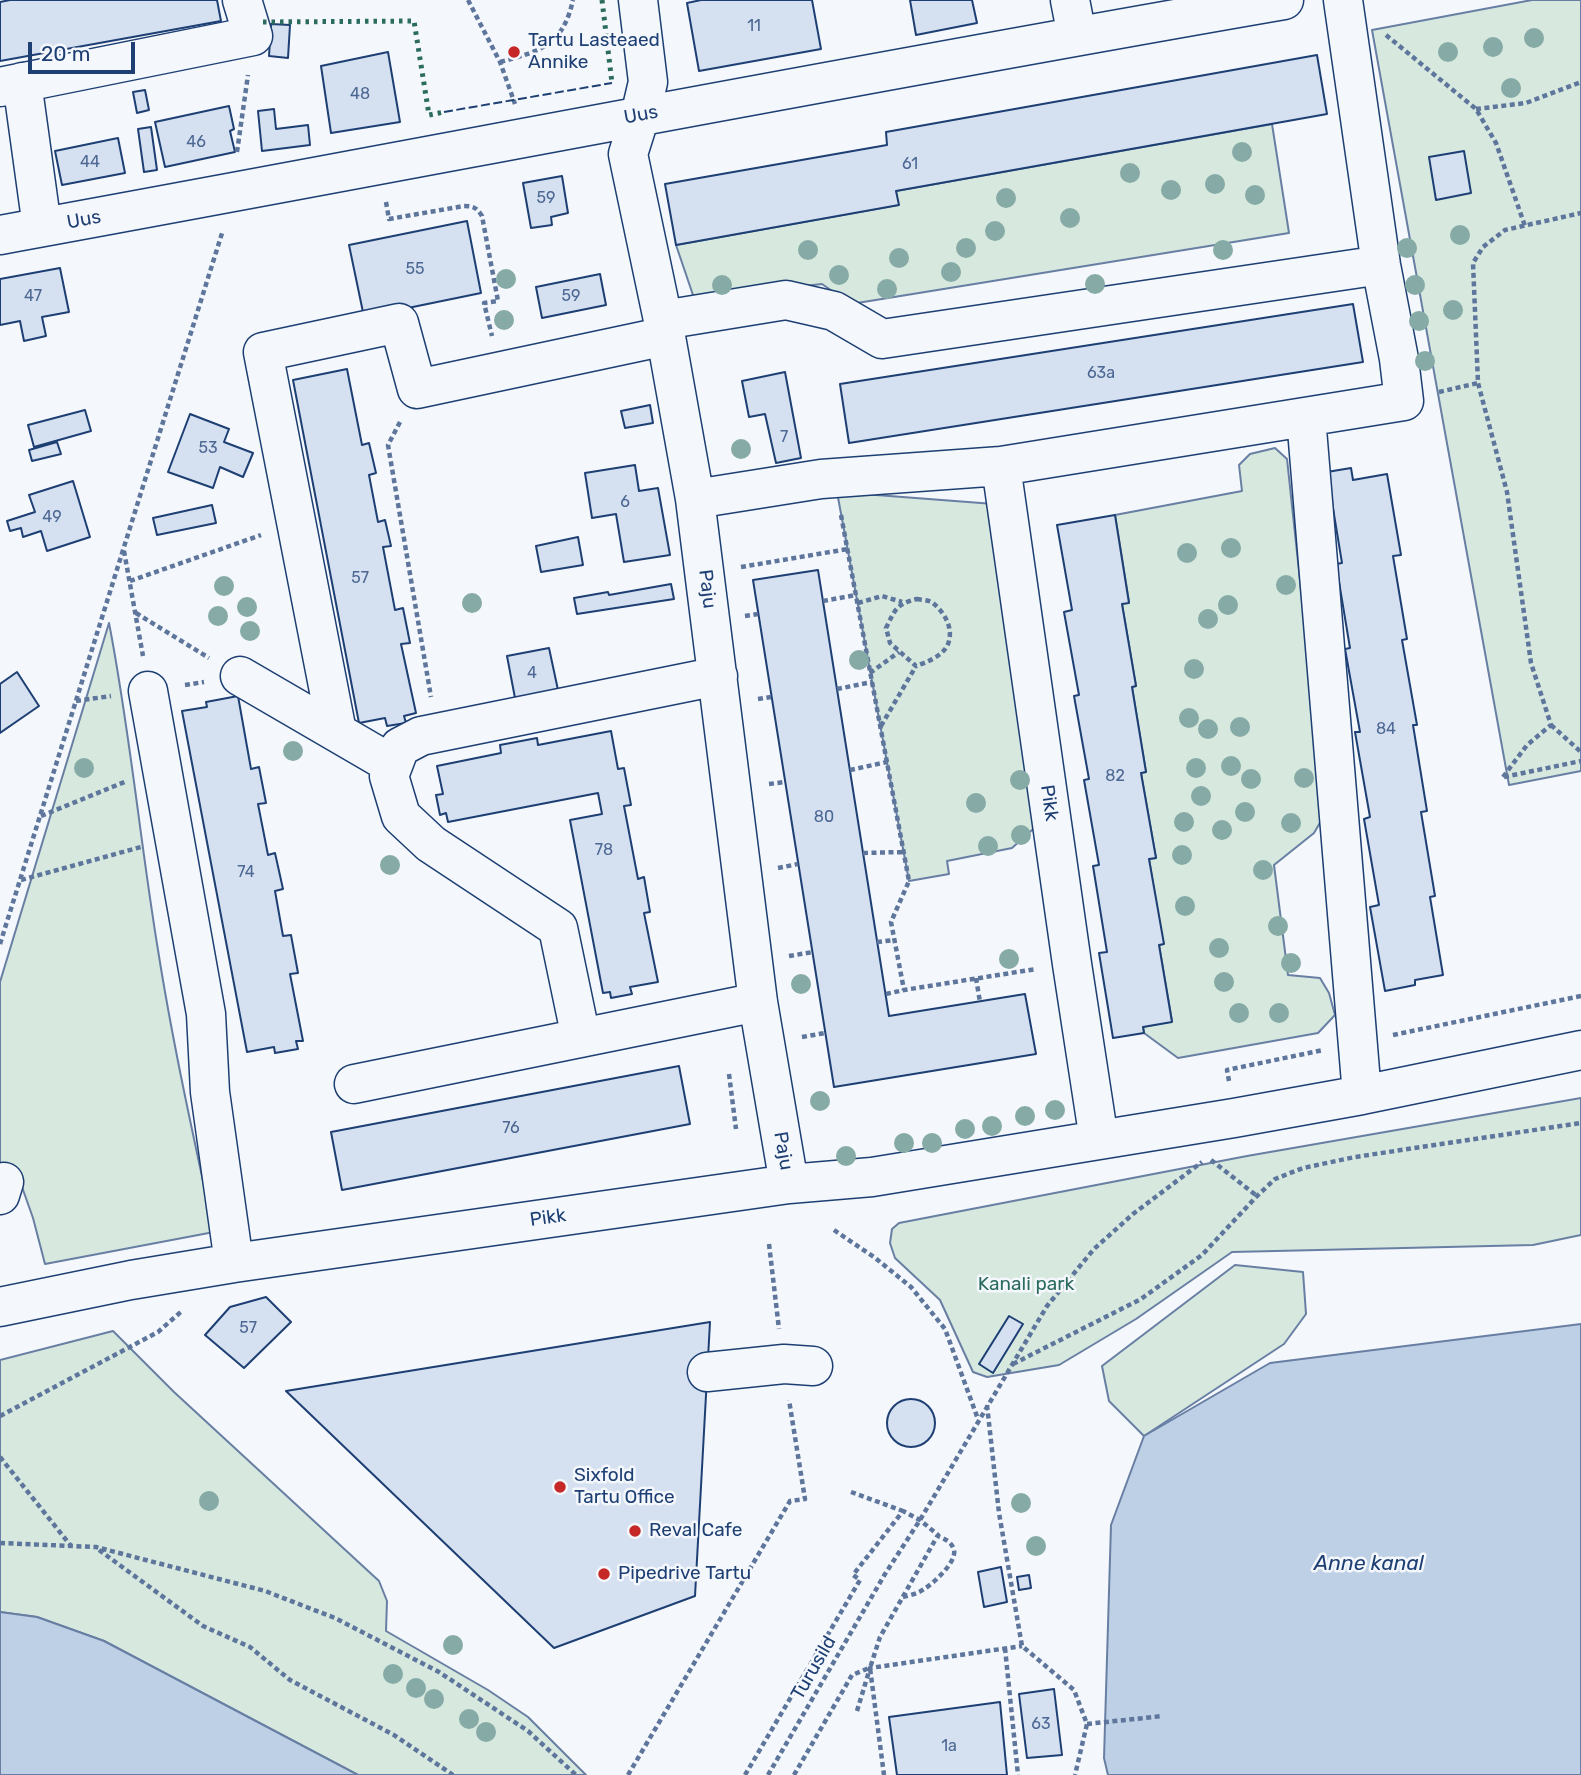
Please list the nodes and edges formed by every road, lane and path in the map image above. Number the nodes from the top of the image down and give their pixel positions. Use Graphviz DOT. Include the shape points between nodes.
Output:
graph roads {
  1 [pos="242,0"];
  2 [pos="468,0"];
  3 [pos="573,0"];
  4 [pos="638,0"];
  5 [pos="1284,0"];
  6 [pos="1342,0"];
  7 [pos="1074,18"];
  8 [pos="1382,32"];
  9 [pos="253,36"];
  10 [pos="500,62"];
  11 [pos="1581,82"];
  12 [pos="11,85"];
  13 [pos="1476,108"];
  14 [pos="517,111"];
  15 [pos="640,116"];
  16 [pos="231,193"];
  17 [pos="1581,213"];
  18 [pos="389,219"];
  19 [pos="1525,226"];
  20 [pos="42,227"];
  21 [pos="0,235"];
  22 [pos="1381,265"];
  23 [pos="664,328"];
  24 [pos="501,371"];
  25 [pos="417,389"];
  26 [pos="1306,417"];
  27 [pos="1001,466"];
  28 [pos="695,499"];
  29 [pos="296,522"];
  30 [pos="846,541"];
  31 [pos="124,548"];
  32 [pos="848,549"];
  33 [pos="733,569"];
  34 [pos="130,581"];
  35 [pos="856,595"];
  36 [pos="823,601"];
  37 [pos="902,602"];
  38 [pos="858,603"];
  39 [pos="136,613"];
  40 [pos="899,652"];
  41 [pos="916,666"];
  42 [pos="870,673"];
  43 [pos="240,676"];
  44 [pos="718,676"];
  45 [pos="872,682"];
  46 [pos="837,689"];
  47 [pos="148,691"];
  48 [pos="771,697"];
  49 [pos="752,700"];
  50 [pos="1551,724"];
  51 [pos="880,727"];
  52 [pos="337,732"];
  53 [pos="437,733"];
  54 [pos="1581,752"];
  55 [pos="1581,761"];
  56 [pos="887,762"];
  57 [pos="393,765"];
  58 [pos="162,767"];
  59 [pos="850,770"];
  60 [pos="785,782"];
  61 [pos="765,785"];
  62 [pos="40,817"];
  63 [pos="175,837"];
  64 [pos="903,852"];
  65 [pos="863,853"];
  66 [pos="798,864"];
  67 [pos="777,869"];
  68 [pos="20,880"];
  69 [pos="894,940"];
  70 [pos="877,942"];
  71 [pos="0,944"];
  72 [pos="813,952"];
  73 [pos="789,956"];
  74 [pos="1072,964"];
  75 [pos="976,978"];
  76 [pos="904,990"];
  77 [pos="886,994"];
  78 [pos="1581,996"];
  79 [pos="758,1002"];
  80 [pos="980,1002"];
  81 [pos="825,1033"];
  82 [pos="800,1037"];
  83 [pos="581,1038"];
  84 [pos="1357,1042"];
  85 [pos="1581,1050"];
  86 [pos="1227,1070"];
  87 [pos="354,1084"];
  88 [pos="1362,1095"];
  89 [pos="1581,1124"];
  90 [pos="1098,1140"];
  91 [pos="789,1184"];
  92 [pos="1257,1196"];
  93 [pos="834,1230"];
  94 [pos="234,1263"];
  95 [pos="191,1304"];
  96 [pos="0,1307"];
  97 [pos="1013,1364"];
  98 [pos="813,1366"];
  99 [pos="707,1372"];
  100 [pos="987,1404"];
  101 [pos="0,1416"];
  102 [pos="978,1420"];
  103 [pos="0,1457"];
  104 [pos="851,1492"];
  105 [pos="804,1499"];
  106 [pos="903,1511"];
  107 [pos="920,1520"];
  108 [pos="938,1535"];
  109 [pos="0,1543"];
  110 [pos="71,1546"];
  111 [pos="96,1548"];
  112 [pos="902,1598"];
  113 [pos="1022,1646"];
  114 [pos="1005,1648"];
  115 [pos="870,1668"];
  116 [pos="857,1711"];
  117 [pos="1163,1716"];
  118 [pos="1087,1724"];
  119 [pos="453,1775"];
  120 [pos="576,1775"];
  121 [pos="628,1775"];
  122 [pos="745,1775"];
  123 [pos="768,1775"];
  124 [pos="794,1775"];
  125 [pos="884,1775"];
  126 [pos="1018,1775"];
  127 [pos="1075,1775"];
  1 -- 9 [label="street"];
  2 -- 10 [label="path"];
  3 -- 10 [label="path" via="562,30 548,44"];
  4 -- 15 [label="street, Paju" via="648,82"];
  5 -- 7 [label="street, Uus"];
  6 -- 22 [label="street"];
  7 -- 15 [label="street, Uus"];
  8 -- 13 [label="path"];
  9 -- 12 [label="street"];
  9 -- 16 [label="path"];
  10 -- 14 [label="path"];
  11 -- 13 [label="path" via="1526,103"];
  12 -- 20 [label="street"];
  13 -- 19 [label="path" via="1496,143"];
  15 -- 16 [label="street, Uus"];
  15 -- 23 [label="street, Paju" via="628,154"];
  16 -- 20 [label="street, Uus"];
  16 -- 31 [label="path"];
  17 -- 19 [label="path"];
  18 -- 24 [label="path" via="464,206 477,209 498,301 484,303"];
  19 -- 50 [label="path" via="1505,230 1483,247 1473,262 1478,383 1507,492 1531,663"];
  20 -- 21 [label="street, Uus"];
  22 -- 23 [label="street" via="882,338 834,311 786,300"];
  22 -- 26 [label="street" via="1404,401"];
  23 -- 24 [label="street"];
  23 -- 28 [label="street, Paju"];
  24 -- 25 [label="street"];
  25 -- 29 [label="street" via="399,323 263,352"];
  25 -- 53 [label="path" via="388,445"];
  26 -- 27 [label="street"];
  26 -- 84 [label="street"];
  27 -- 28 [label="street" via="821,479 803,490"];
  27 -- 74 [label="street, Pikk"];
  28 -- 44 [label="street, Paju"];
  29 -- 34 [label="path"];
  29 -- 52 [label="street"];
  30 -- 32 [label="path"];
  31 -- 34 [label="path"];
  31 -- 62 [label="path"];
  32 -- 33 [label="path"];
  32 -- 35 [label="path"];
  34 -- 39 [label="path"];
  35 -- 36 [label="path"];
  35 -- 38 [label="path"];
  37 -- 38 [label="path" via="882,596"];
  37 -- 40 [label="path" via="886,628 890,643"];
  37 -- 41 [label="path" via="932,602 950,627 948,645 933,660"];
  38 -- 42 [label="path"];
  39 -- 43 [label="path"];
  39 -- 47 [label="path"];
  40 -- 41 [label="path"];
  40 -- 42 [label="path"];
  41 -- 51 [label="path"];
  42 -- 45 [label="path"];
  43 -- 52 [label="street"];
  44 -- 53 [label="street"];
  44 -- 79 [label="street, Paju"];
  45 -- 46 [label="path"];
  45 -- 51 [label="path"];
  47 -- 58 [label="street"];
  48 -- 49 [label="path"];
  50 -- 54 [label="path"];
  50 -- 55 [label="path" via="1527,745 1503,777"];
  51 -- 56 [label="path"];
  52 -- 57 [label="street"];
  53 -- 57 [label="street" via="400,747"];
  56 -- 59 [label="path"];
  56 -- 64 [label="path"];
  57 -- 83 [label="street" via="389,776 401,816 432,844 558,928"];
  58 -- 62 [label="path"];
  58 -- 63 [label="street"];
  60 -- 61 [label="path"];
  62 -- 68 [label="path"];
  63 -- 68 [label="path"];
  63 -- 94 [label="street" via="206,1014 210,1091"];
  64 -- 65 [label="path"];
  64 -- 69 [label="path" via="909,881 891,922"];
  66 -- 67 [label="path"];
  68 -- 71 [label="path"];
  69 -- 70 [label="path"];
  69 -- 76 [label="path"];
  72 -- 73 [label="path"];
  74 -- 75 [label="path"];
  74 -- 90 [label="street, Pikk"];
  75 -- 76 [label="path"];
  75 -- 80 [label="path"];
  76 -- 77 [label="path"];
  78 -- 84 [label="path"];
  79 -- 83 [label="street"];
  79 -- 91 [label="street, Paju"];
  81 -- 82 [label="path"];
  83 -- 87 [label="street"];
  84 -- 86 [label="path"];
  84 -- 88 [label="street"];
  85 -- 88 [label="street, Pikk"];
  88 -- 90 [label="street, Pikk"];
  89 -- 92 [label="path" via="1303,1168 1275,1180"];
  90 -- 91 [label="street, Pikk" via="872,1177"];
  91 -- 94 [label="street, Pikk"];
  92 -- 97 [label="path" via="1202,1255 1141,1299"];
  92 -- 97 [label="path, Turusild" via="1207,1158 1094,1250 1047,1306"];
  93 -- 102 [label="path" via="911,1287 945,1329"];
  94 -- 96 [label="street, Pikk"];
  95 -- 101 [label="path" via="159,1332"];
  97 -- 100 [label="path, Turusild"];
  98 -- 99 [label="street" via="784,1364"];
  100 -- 102 [label="path, Turusild"];
  100 -- 113 [label="path" via="999,1513"];
  102 -- 107 [label="path, Turusild"];
  103 -- 110 [label="path"];
  104 -- 106 [label="path"];
  105 -- 121 [label="path" via="790,1501"];
  106 -- 107 [label="path"];
  106 -- 122 [label="path" via="853,1575 860,1580"];
  107 -- 108 [label="path"];
  107 -- 123 [label="path, Turusild"];
  108 -- 112 [label="path"];
  108 -- 112 [label="path" via="948,1541 953,1559 921,1591"];
  109 -- 110 [label="path"];
  110 -- 111 [label="path"];
  111 -- 119 [label="path" via="202,1626 250,1647 290,1680 394,1735"];
  111 -- 120 [label="path" via="265,1591 335,1618 439,1672 528,1731"];
  112 -- 115 [label="path" via="880,1637"];
  113 -- 114 [label="path"];
  113 -- 118 [label="path" via="1074,1690"];
  114 -- 115 [label="path"];
  114 -- 126 [label="path"];
  115 -- 116 [label="path"];
  115 -- 124 [label="path" via="852,1675"];
  115 -- 125 [label="path"];
  117 -- 118 [label="path"];
  118 -- 127 [label="path"];
}
